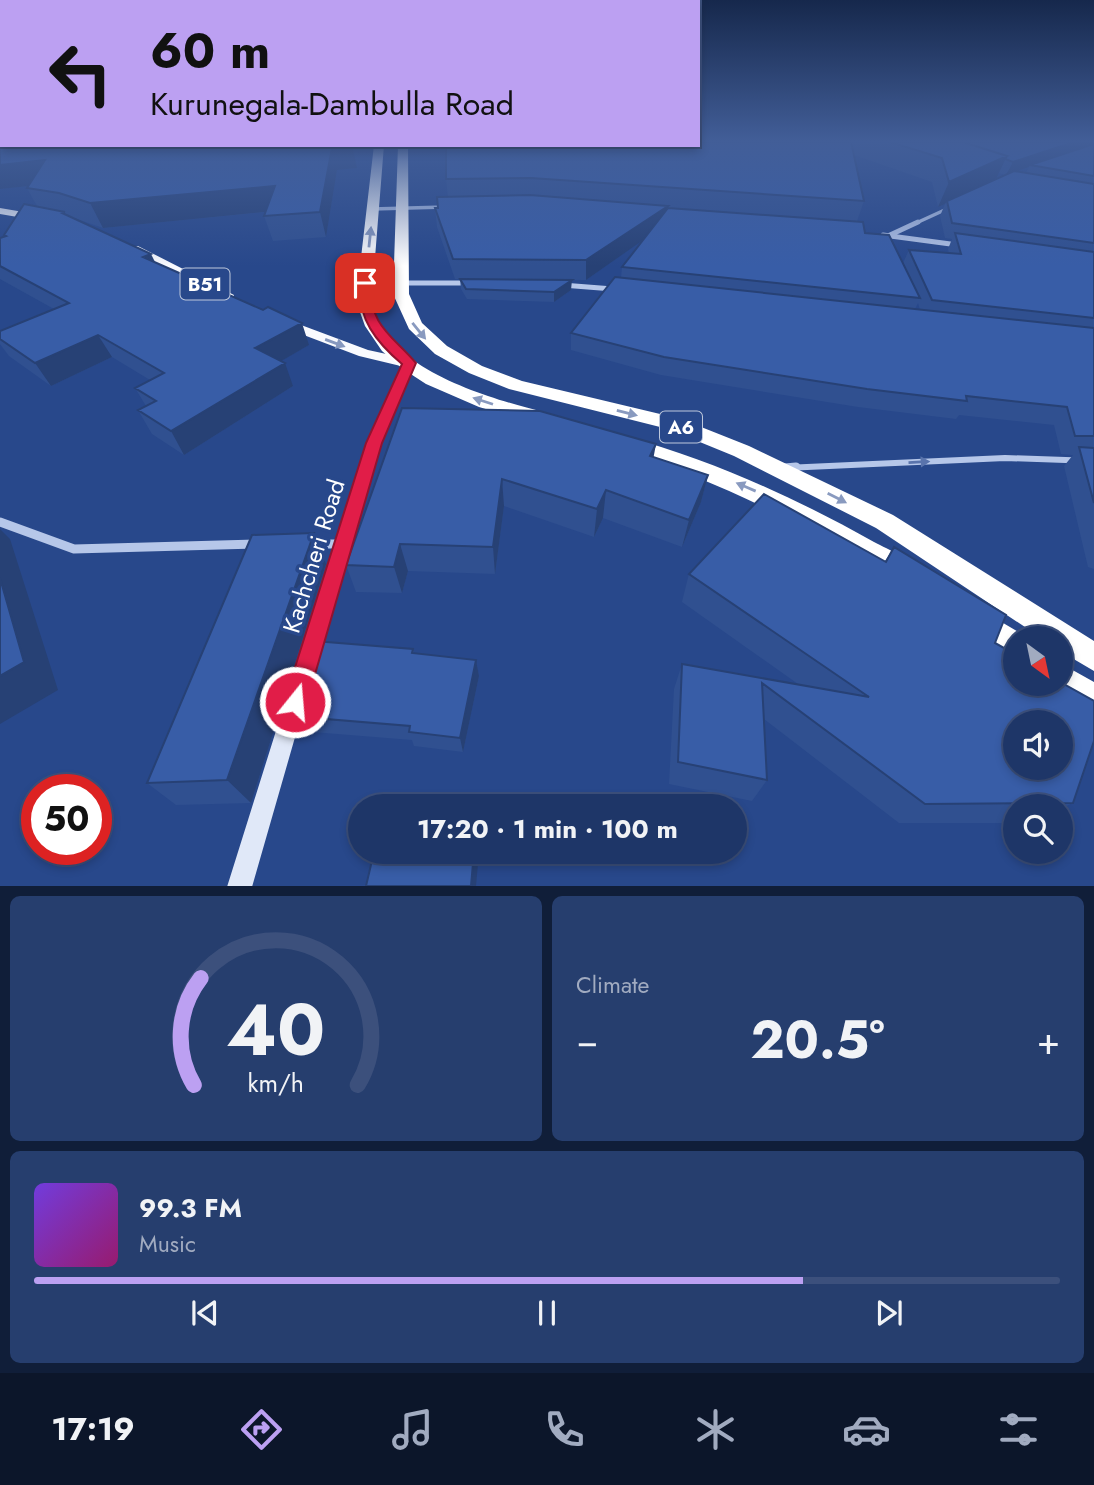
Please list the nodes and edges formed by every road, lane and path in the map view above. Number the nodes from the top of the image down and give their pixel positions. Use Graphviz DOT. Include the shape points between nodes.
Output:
graph roads {
  1 [pos="375,183"];
  2 [pos="402,183"];
  3 [pos="952,206"];
  4 [pos="450,207"];
  5 [pos="401,208"];
  6 [pos="372,209"];
  7 [pos="0,211"];
  8 [pos="60,221"];
  9 [pos="877,234"];
  10 [pos="890,235"];
  11 [pos="119,240"];
  12 [pos="967,247"];
  13 [pos="892,248"];
  14 [pos="401,282"];
  15 [pos="365,283"];
  16 [pos="484,284"];
  17 [pos="553,285"];
  18 [pos="622,290"];
  19 [pos="237,300"];
  20 [pos="272,317"];
  21 [pos="409,363"];
  22 [pos="555,423"];
  23 [pos="615,440"];
  24 [pos="1094,461"];
  25 [pos="777,469"];
  26 [pos="0,522"];
  27 [pos="265,544"];
  28 [pos="305,544"];
  29 [pos="344,544"];
  30 [pos="923,585"];
  31 [pos="955,605"];
  32 [pos="1003,637"];
  33 [pos="1094,657"];
  34 [pos="1073,685"];
  35 [pos="1094,699"];
  36 [pos="239,886"];
  1 -- 6 [label="highway"];
  2 -- 5 [label="highway, A6"];
  3 -- 10 [label="street"];
  4 -- 5 [label="street"];
  5 -- 6 [label="street"];
  5 -- 14 [label="highway, A6"];
  15 -- 6 [label="highway, one-way"];
  7 -- 8 [label="main road"];
  9 -- 10 [label="street"];
  10 -- 12 [label="street"];
  10 -- 13 [label="street"];
  11 -- 19 [label="main road, B51"];
  14 -- 15 [label="street"];
  14 -- 16 [label="street"];
  14 -- 25 [label="highway, A6, one-way" via="404,306 414,327 451,359 506,382 674,425"];
  15 -- 21 [label="highway" via="370,321"];
  17 -- 18 [label="street"];
  20 -- 21 [label="main road, one-way" via="364,353"];
  22 -- 21 [label="highway, one-way" via="448,389 422,376"];
  21 -- 29 [label="main road, Kachcheri Road" via="374,443"];
  30 -- 23 [label="highway, A6, one-way" via="831,528 751,488"];
  25 -- 24 [label="street, one-way" via="1005,458"];
  25 -- 33 [label="highway, A6, one-way" via="899,530"];
  26 -- 27 [label="street" via="74,550"];
  28 -- 29 [label="street"];
  29 -- 36 [label="main road, Kachcheri Road"];
  31 -- 32 [label="highway"];
  34 -- 35 [label="highway"];
}
